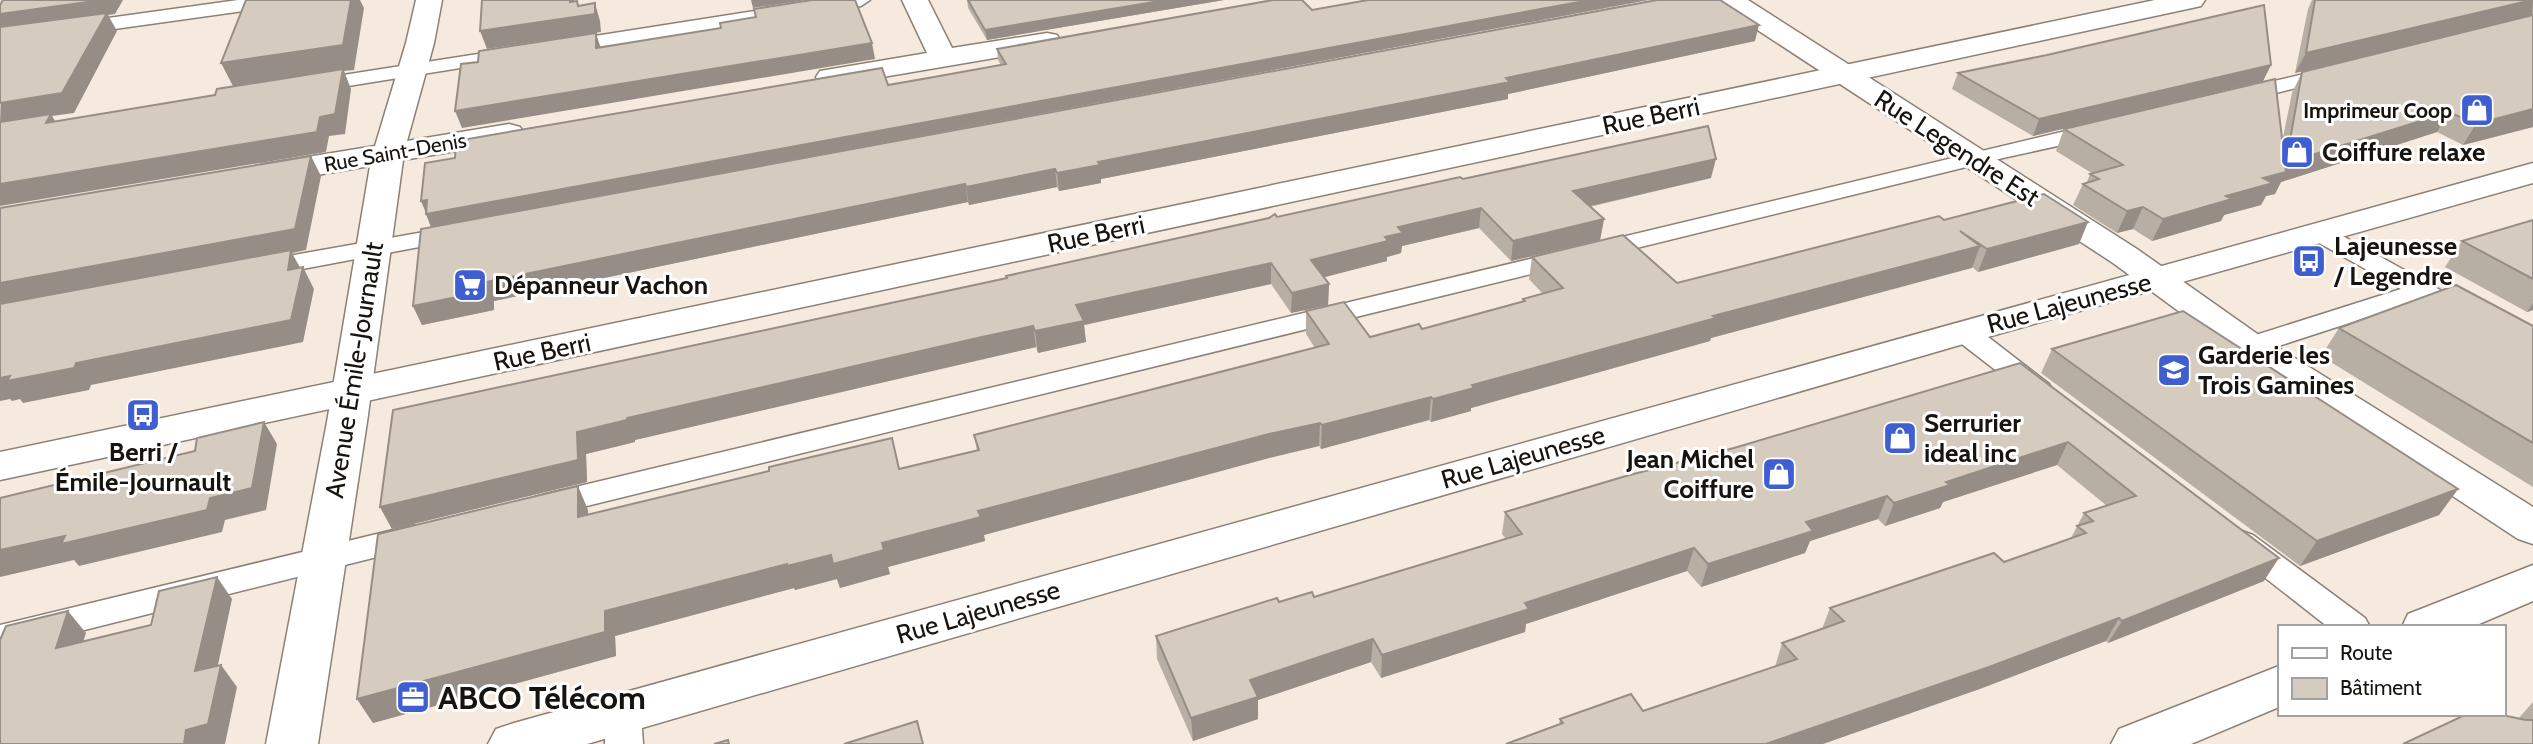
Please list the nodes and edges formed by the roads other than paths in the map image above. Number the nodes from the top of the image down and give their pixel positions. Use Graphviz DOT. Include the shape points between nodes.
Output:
graph roads {
  1 [pos="279,0"];
  2 [pos="429,0"];
  3 [pos="861,0"];
  4 [pos="915,0"];
  5 [pos="1730,0"];
  6 [pos="2192,0"];
  7 [pos="1071,36"];
  8 [pos="0,39"];
  9 [pos="943,58"];
  10 [pos="2351,69"];
  11 [pos="413,70"];
  12 [pos="1844,74"];
  13 [pos="802,82"];
  14 [pos="289,89"];
  15 [pos="2218,101"];
  16 [pos="2126,124"];
  17 [pos="541,127"];
  18 [pos="388,153"];
  19 [pos="1975,159"];
  20 [pos="2533,173"];
  21 [pos="232,180"];
  22 [pos="474,230"];
  23 [pos="2321,233"];
  24 [pos="373,248"];
  25 [pos="232,274"];
  26 [pos="2156,279"];
  27 [pos="2423,291"];
  28 [pos="2489,328"];
  29 [pos="1964,332"];
  30 [pos="2250,346"];
  31 [pos="351,393"];
  32 [pos="2061,406"];
  33 [pos="0,466"];
  34 [pos="519,512"];
  35 [pos="2223,528"];
  36 [pos="2533,528"];
  37 [pos="437,531"];
  38 [pos="325,559"];
  39 [pos="2533,582"];
  40 [pos="2350,625"];
  41 [pos="2430,625"];
  42 [pos="0,638"];
  43 [pos="2278,686"];
  44 [pos="624,729"];
  45 [pos="292,744"];
  46 [pos="514,744"];
  47 [pos="2137,744"];
  1 -- 8 [label="lane"];
  2 -- 11 [label="main road, Avenue Émile-Journault"];
  3 -- 11 [label="lane"];
  4 -- 9 [label="main road"];
  5 -- 12 [label="main road, Rue Legendre Est"];
  6 -- 12 [label="main road, Rue Berri"];
  7 -- 9 [label="main road"];
  9 -- 13 [label="main road"];
  10 -- 15 [label="lane"];
  11 -- 14 [label="lane"];
  11 -- 18 [label="main road, Avenue Émile-Journault"];
  12 -- 19 [label="main road, Rue Legendre Est"];
  12 -- 31 [label="main road, Rue Berri"];
  16 -- 19 [label="lane"];
  17 -- 18 [label="main road, Rue Saint-Denis"];
  18 -- 21 [label="main road, Rue Saint-Denis"];
  18 -- 24 [label="main road, Avenue Émile-Journault"];
  19 -- 26 [label="main road, Rue Legendre Est"];
  19 -- 34 [label="lane"];
  20 -- 23 [label="main road, Rue Lajeunesse"];
  22 -- 24 [label="lane"];
  23 -- 26 [label="main road, Rue Lajeunesse"];
  23 -- 27 [label="lane"];
  24 -- 25 [label="lane"];
  24 -- 31 [label="main road, Avenue Émile-Journault"];
  26 -- 29 [label="main road, Rue Lajeunesse"];
  26 -- 30 [label="main road, Rue Legendre Est"];
  27 -- 28 [label="lane"];
  27 -- 30 [label="lane"];
  29 -- 32 [label="lane"];
  29 -- 44 [label="main road, Rue Lajeunesse"];
  30 -- 36 [label="main road, Rue Legendre Est"];
  31 -- 33 [label="main road, Rue Berri"];
  31 -- 38 [label="main road, Avenue Émile-Journault"];
  35 -- 40 [label="lane"];
  37 -- 38 [label="lane"];
  38 -- 42 [label="lane"];
  38 -- 45 [label="main road, Avenue Émile-Journault"];
  39 -- 41 [label="main road"];
  43 -- 47 [label="main road"];
  44 -- 46 [label="main road, Rue Lajeunesse"];
}
